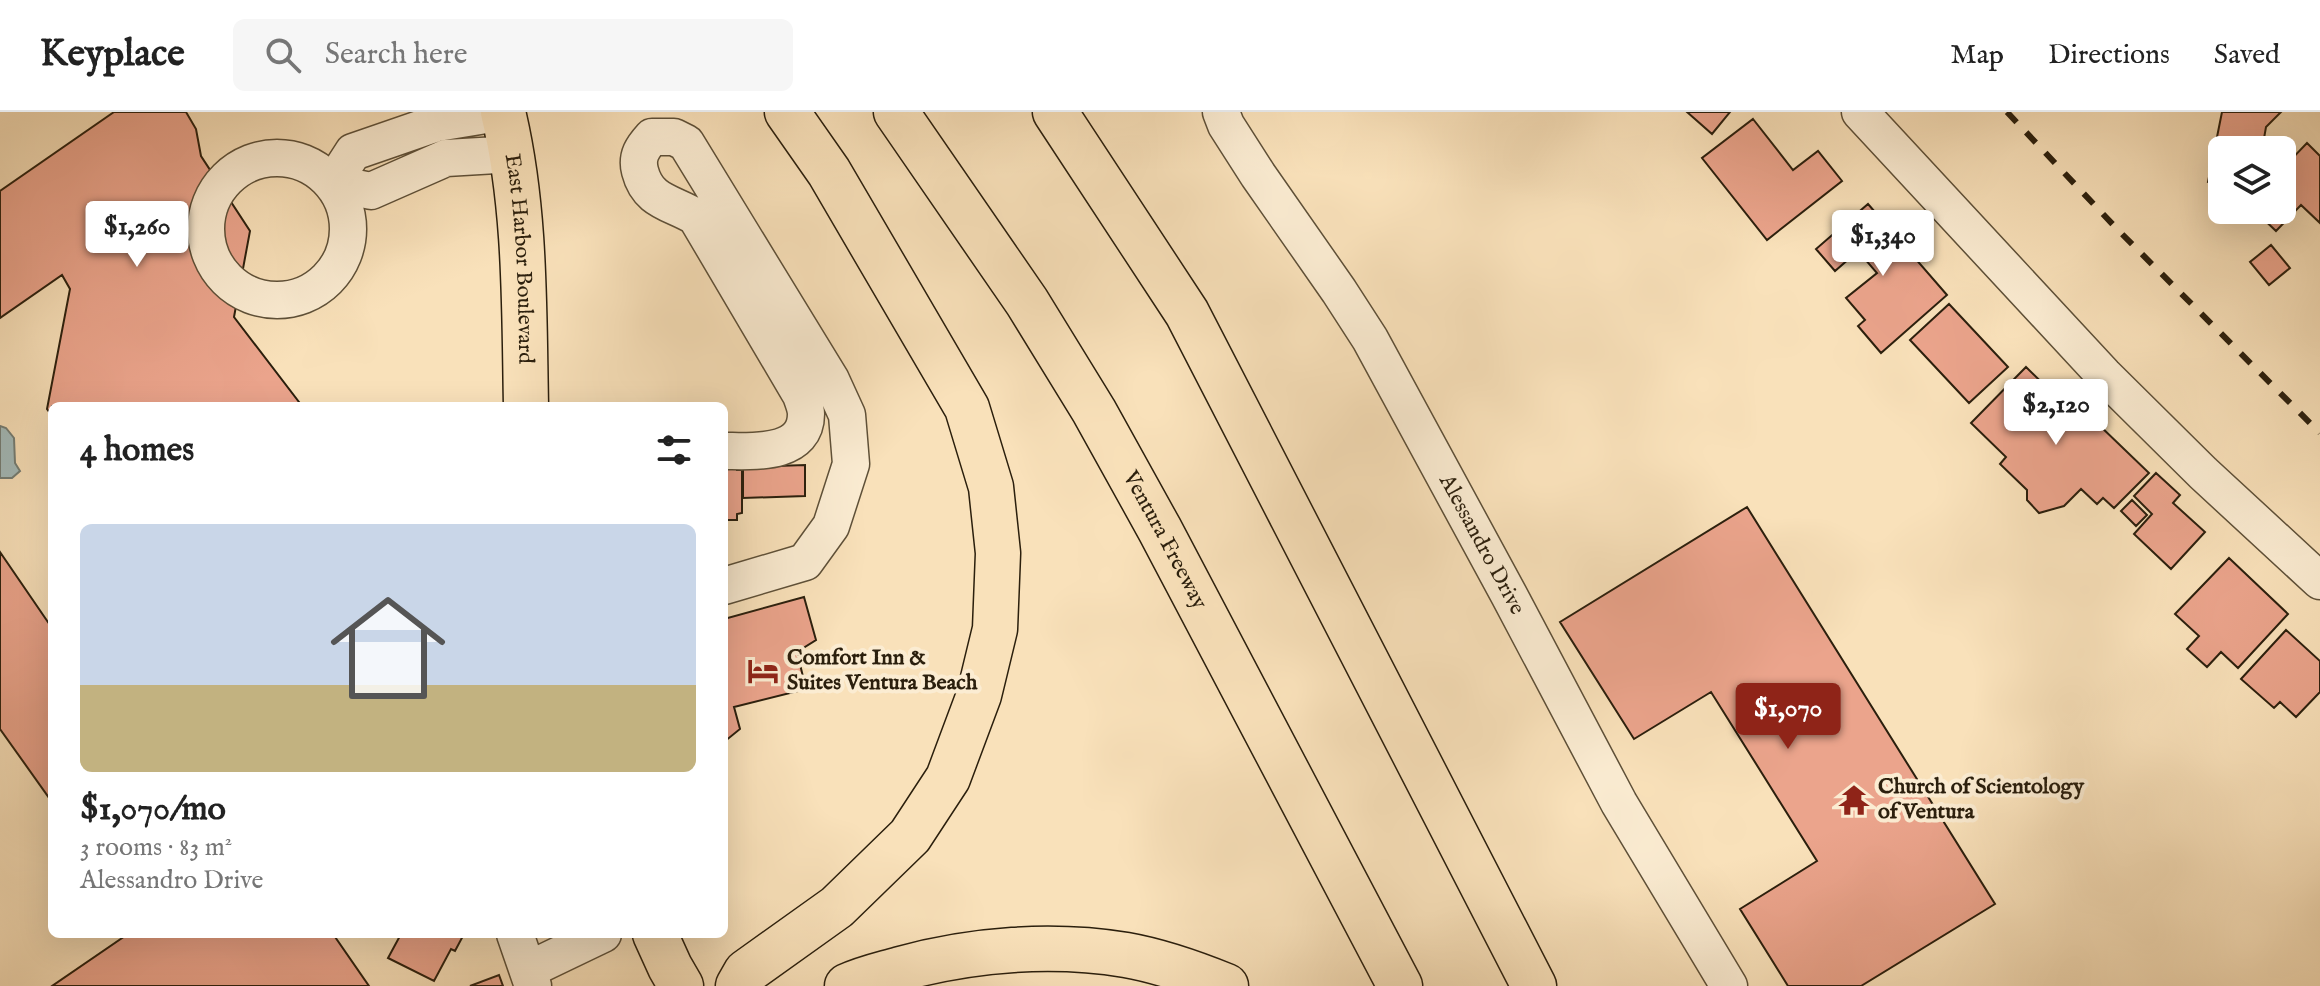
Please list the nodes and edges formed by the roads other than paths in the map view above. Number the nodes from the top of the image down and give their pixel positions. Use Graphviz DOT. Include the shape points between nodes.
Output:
graph roads {
  1 [pos="504,112"];
  2 [pos="787,112"];
  3 [pos="896,112"];
  4 [pos="1055,112"];
  5 [pos="1221,112"];
  6 [pos="1860,112"];
  7 [pos="513,154"];
  8 [pos="526,402"];
  9 [pos="728,451"];
  10 [pos="2320,581"];
  11 [pos="728,585"];
  12 [pos="516,938"];
  13 [pos="596,938"];
  14 [pos="657,938"];
  15 [pos="531,978"];
  16 [pos="681,986"];
  17 [pos="738,986"];
  18 [pos="847,986"];
  19 [pos="1226,986"];
  20 [pos="1400,986"];
  21 [pos="1534,986"];
  22 [pos="1729,986"];
  1 -- 7 [label="main road, East Harbor Boulevard"];
  1 -- 7 [label="street" via="437,123 353,152 333,183 371,191 446,158"];
  2 -- 17 [label="main road" via="829,172 967,408 991,487 998,553 995,629 979,695 948,778 910,836 837,907 746,972"];
  3 -- 20 [label="main road, Ventura Freeway" via="1027,302 1094,411"];
  4 -- 21 [label="main road" via="1187,313"];
  5 -- 22 [label="street, Alessandro Drive" via="1370,339 1619,803"];
  6 -- 10 [label="street" via="2104,375"];
  7 -- 8 [label="main road, East Harbor Boulevard"];
  9 -- 11 [label="street" via="781,447 802,430 806,414 801,395 696,217 648,191 638,163 652,137 686,143 831,380 847,415 851,464 831,526 805,562"];
  12 -- 15 [label="street"];
  13 -- 15 [label="street"];
  14 -- 16 [label="main road"];
  18 -- 19 [label="main road" via="929,961 1067,948 1128,955"];
}
